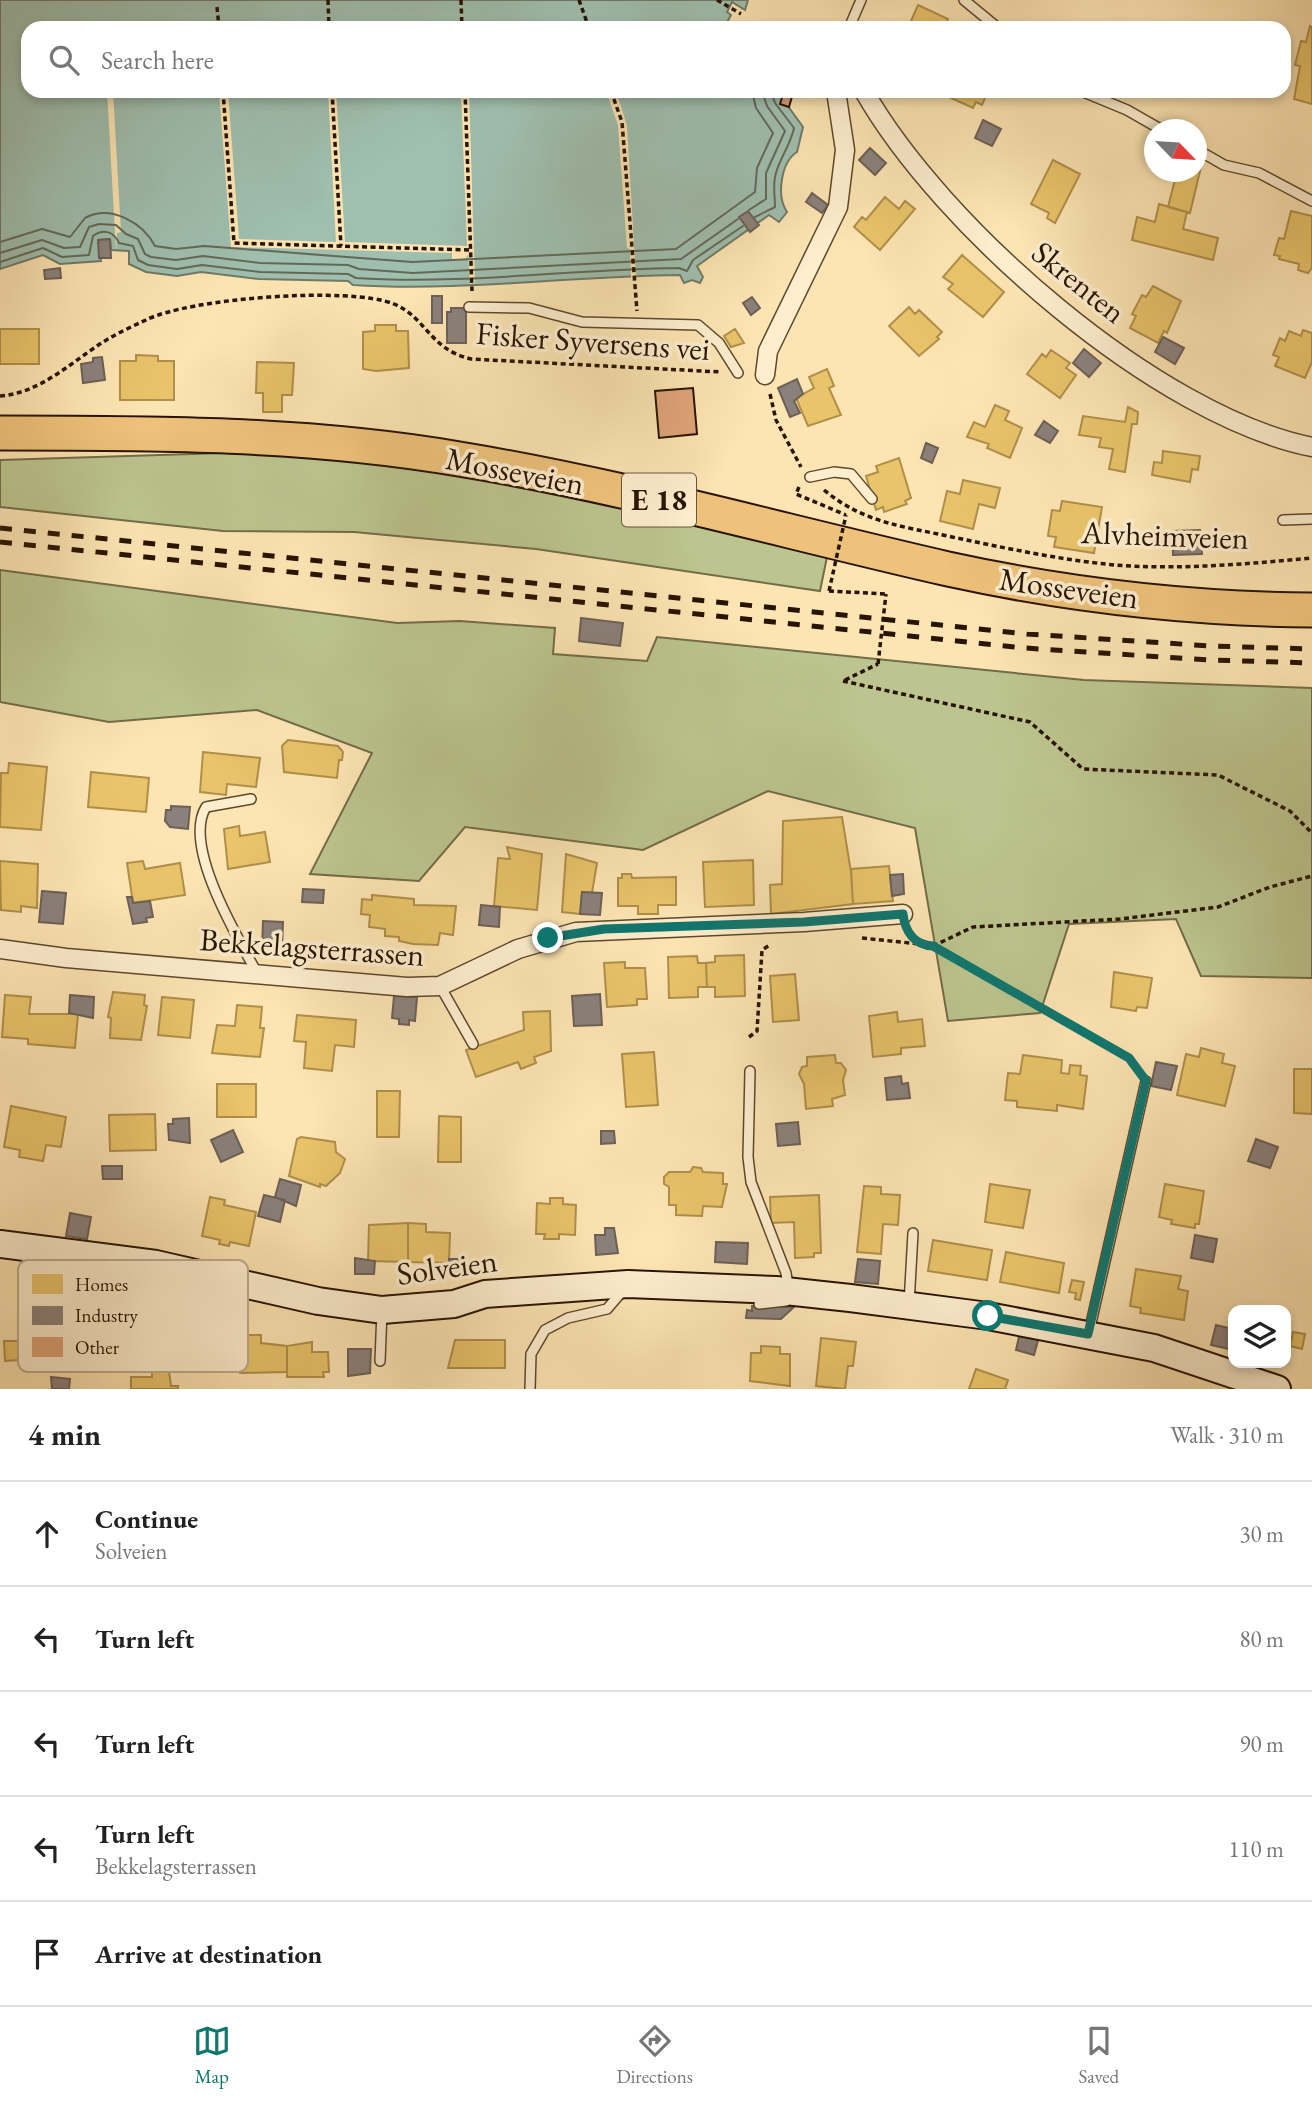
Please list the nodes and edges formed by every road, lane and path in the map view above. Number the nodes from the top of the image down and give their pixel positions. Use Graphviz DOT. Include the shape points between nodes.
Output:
graph roads {
  1 [pos="328,0"];
  2 [pos="461,0"];
  3 [pos="579,0"];
  4 [pos="717,0"];
  5 [pos="862,0"];
  6 [pos="964,0"];
  7 [pos="218,7"];
  8 [pos="730,7"];
  9 [pos="219,21"];
  10 [pos="329,21"];
  11 [pos="462,21"];
  12 [pos="586,21"];
  13 [pos="852,21"];
  14 [pos="990,21"];
  15 [pos="224,98"];
  16 [pos="332,98"];
  17 [pos="465,98"];
  18 [pos="613,98"];
  19 [pos="837,98"];
  20 [pos="869,98"];
  21 [pos="1097,98"];
  22 [pos="1144,120"];
  23 [pos="1207,155"];
  24 [pos="1312,201"];
  25 [pos="341,246"];
  26 [pos="472,250"];
  27 [pos="470,307"];
  28 [pos="638,323"];
  29 [pos="738,373"];
  30 [pos="765,375"];
  31 [pos="0,396"];
  32 [pos="0,433"];
  33 [pos="1312,447"];
  34 [pos="810,477"];
  35 [pos="796,494"];
  36 [pos="836,499"];
  37 [pos="872,499"];
  38 [pos="1312,519"];
  39 [pos="1283,520"];
  40 [pos="1312,558"];
  41 [pos="1312,610"];
  42 [pos="251,799"];
  43 [pos="1312,833"];
  44 [pos="1312,876"];
  45 [pos="903,914"];
  46 [pos="855,937"];
  47 [pos="922,943"];
  48 [pos="778,944"];
  49 [pos="933,946"];
  50 [pos="0,950"];
  51 [pos="257,973"];
  52 [pos="440,986"];
  53 [pos="749,1037"];
  54 [pos="473,1044"];
  55 [pos="750,1071"];
  56 [pos="1146,1081"];
  57 [pos="913,1233"];
  58 [pos="0,1244"];
  59 [pos="125,1260"];
  60 [pos="628,1284"];
  61 [pos="248,1285"];
  62 [pos="789,1292"];
  63 [pos="759,1304"];
  64 [pos="908,1306"];
  65 [pos="382,1310"];
  66 [pos="1088,1334"];
  67 [pos="380,1362"];
  68 [pos="1248,1384"];
  69 [pos="530,1389"];
  70 [pos="1277,1389"];
  1 -- 10 [label="path"];
  2 -- 11 [label="path"];
  3 -- 12 [label="path"];
  4 -- 8 [label="path"];
  5 -- 13 [label="lane"];
  6 -- 14 [label="lane"];
  7 -- 9 [label="path"];
  15 -- 25 [label="path" via="234,243"];
  16 -- 25 [label="path"];
  17 -- 26 [label="path"];
  18 -- 28 [label="path" via="622,122"];
  19 -- 30 [label="street" via="845,150 838,207 768,351"];
  20 -- 33 [label="street, Skrenten" via="947,202 996,253 1064,312 1193,401 1240,426"];
  21 -- 22 [label="lane"];
  23 -- 24 [label="lane" via="1224,165 1259,173"];
  25 -- 26 [label="path"];
  26 -- 27 [label="path"];
  27 -- 28 [label="lane" via="529,308 582,322"];
  28 -- 29 [label="lane" via="698,326 719,343"];
  29 -- 31 [label="path, Fisker Syversens vei" via="471,359 443,349 394,304 374,299 288,297 189,306 156,315 108,339 50,379"];
  30 -- 34 [label="path" via="776,420"];
  32 -- 41 [label="highway, Mosseveien / E 18" via="284,437 383,448 618,491 949,569 1046,587 1207,606"];
  34 -- 37 [label="lane" via="851,474"];
  35 -- 43 [label="path, bridge" via="846,515 829,592 886,594 877,664 843,681 1030,722 1083,769 1218,775 1290,811"];
  36 -- 40 [label="path, Alvheimveien" via="847,509 883,522 1114,565"];
  38 -- 39 [label="lane"];
  42 -- 51 [label="lane" via="206,807 201,822 213,890"];
  44 -- 49 [label="path" via="1218,907 1119,919 973,927"];
  45 -- 47 [label="path" via="904,928"];
  45 -- 52 [label="street, Bekkelagsterrassen" via="576,932 517,949"];
  46 -- 47 [label="path"];
  47 -- 49 [label="path"];
  48 -- 53 [label="path" via="762,950 757,1031"];
  49 -- 56 [label="path" via="1129,1058"];
  50 -- 51 [label="street, Bekkelagsterrassen"];
  51 -- 52 [label="street, Bekkelagsterrassen"];
  52 -- 54 [label="lane"];
  55 -- 62 [label="lane" via="751,1182"];
  56 -- 66 [label="lane"];
  57 -- 64 [label="lane"];
  58 -- 59 [label="street, Solveien"];
  60 -- 62 [label="street, Solveien"];
  60 -- 65 [label="street, Solveien" via="485,1294 454,1304"];
  60 -- 69 [label="lane" via="607,1309 568,1318 545,1330 531,1354"];
  61 -- 65 [label="street, Solveien"];
  62 -- 63 [label="lane" via="786,1301"];
  62 -- 64 [label="street, Solveien"];
  64 -- 66 [label="street, Solveien"];
  65 -- 67 [label="lane"];
  66 -- 68 [label="street, Solveien" via="1154,1348"];
  68 -- 70 [label="street, Solveien"];
}
